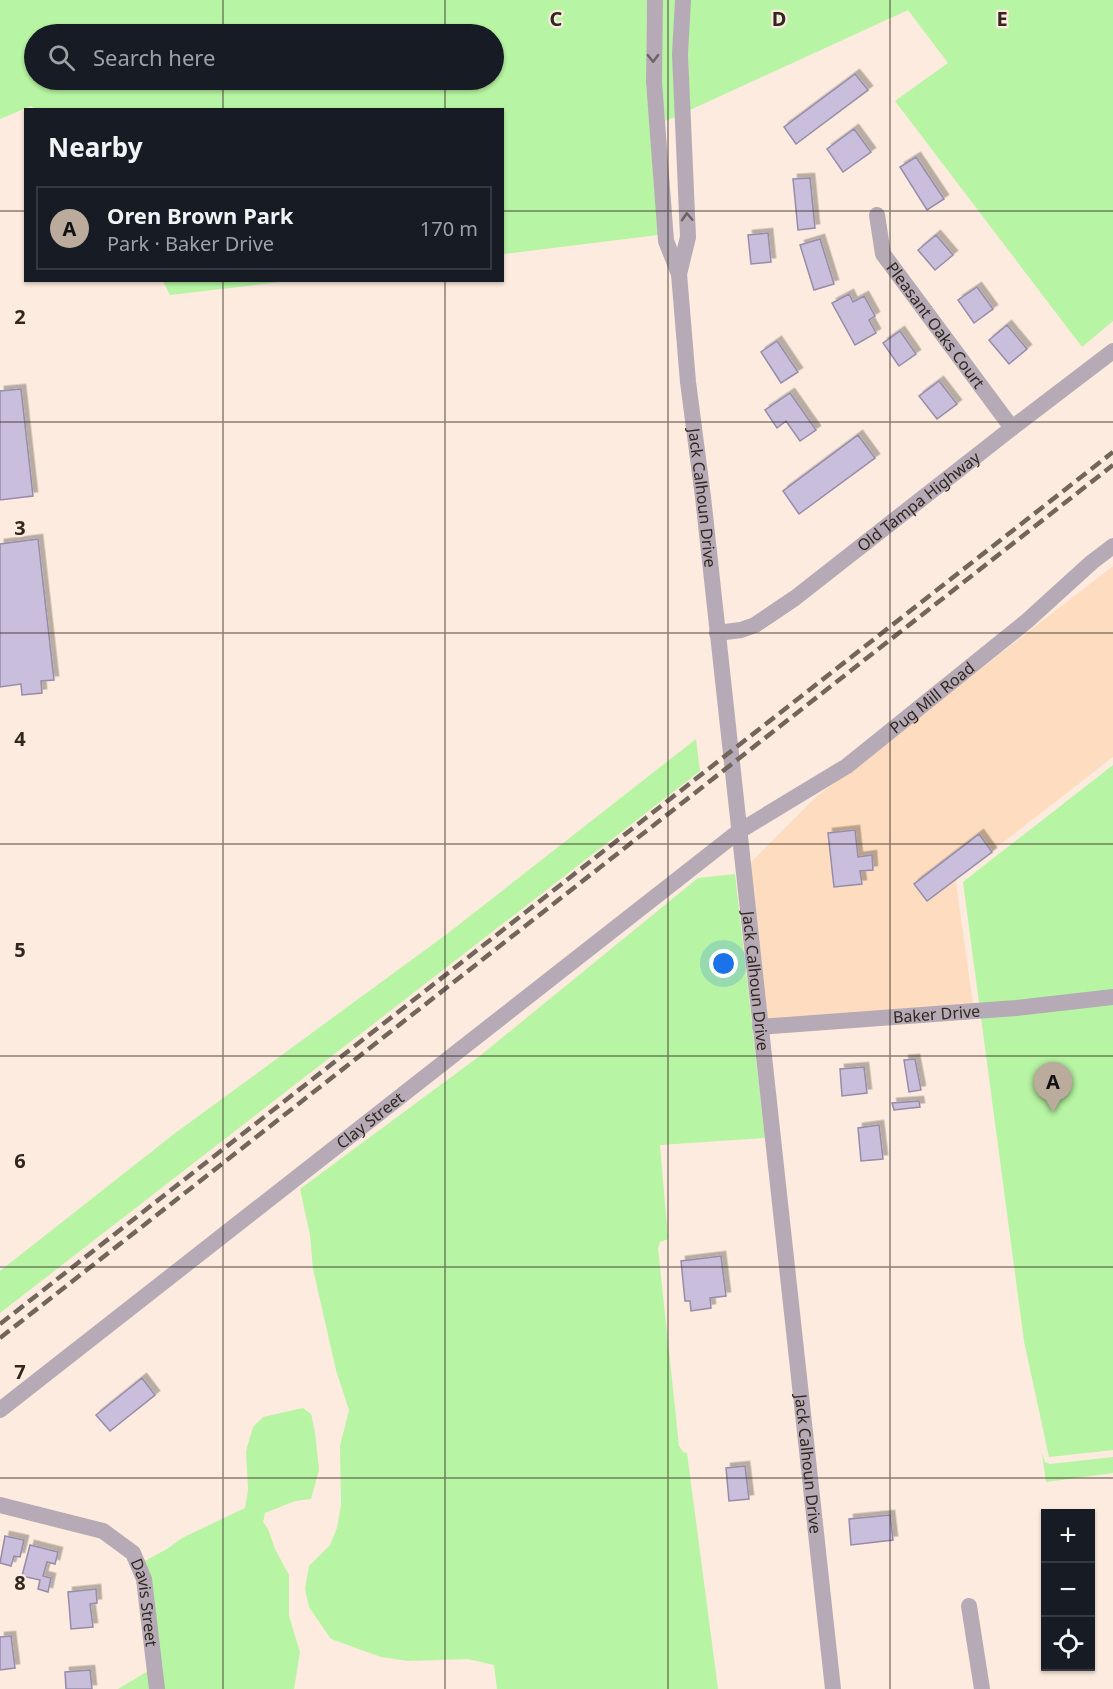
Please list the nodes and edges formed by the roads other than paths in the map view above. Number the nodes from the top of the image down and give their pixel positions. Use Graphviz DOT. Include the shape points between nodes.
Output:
graph roads {
  1 [pos="655,0"];
  2 [pos="683,0"];
  3 [pos="877,215"];
  4 [pos="679,274"];
  5 [pos="1113,351"];
  6 [pos="1012,428"];
  7 [pos="1113,546"];
  8 [pos="717,633"];
  9 [pos="738,832"];
  10 [pos="1113,997"];
  11 [pos="760,1027"];
  12 [pos="0,1410"];
  13 [pos="0,1505"];
  14 [pos="969,1606"];
  15 [pos="157,1689"];
  16 [pos="833,1689"];
  17 [pos="982,1689"];
  1 -- 4 [label="street, Jack Calhoun Drive, one-way" via="654,82 666,241"];
  4 -- 2 [label="street, Jack Calhoun Drive, one-way" via="688,237 680,54"];
  3 -- 6 [label="street, Pleasant Oaks Court" via="883,254"];
  4 -- 8 [label="street, Jack Calhoun Drive"];
  5 -- 6 [label="street, Old Tampa Highway"];
  6 -- 8 [label="street, Old Tampa Highway" via="795,598 755,625"];
  7 -- 9 [label="street, Pug Mill Road" via="847,766"];
  8 -- 9 [label="street, Jack Calhoun Drive"];
  9 -- 11 [label="street, Jack Calhoun Drive"];
  9 -- 12 [label="street, Clay Street"];
  10 -- 11 [label="street, Baker Drive"];
  11 -- 16 [label="street, Jack Calhoun Drive"];
  13 -- 15 [label="street, Davis Street" via="103,1531 133,1553 144,1580"];
  14 -- 17 [label="street"];
}
